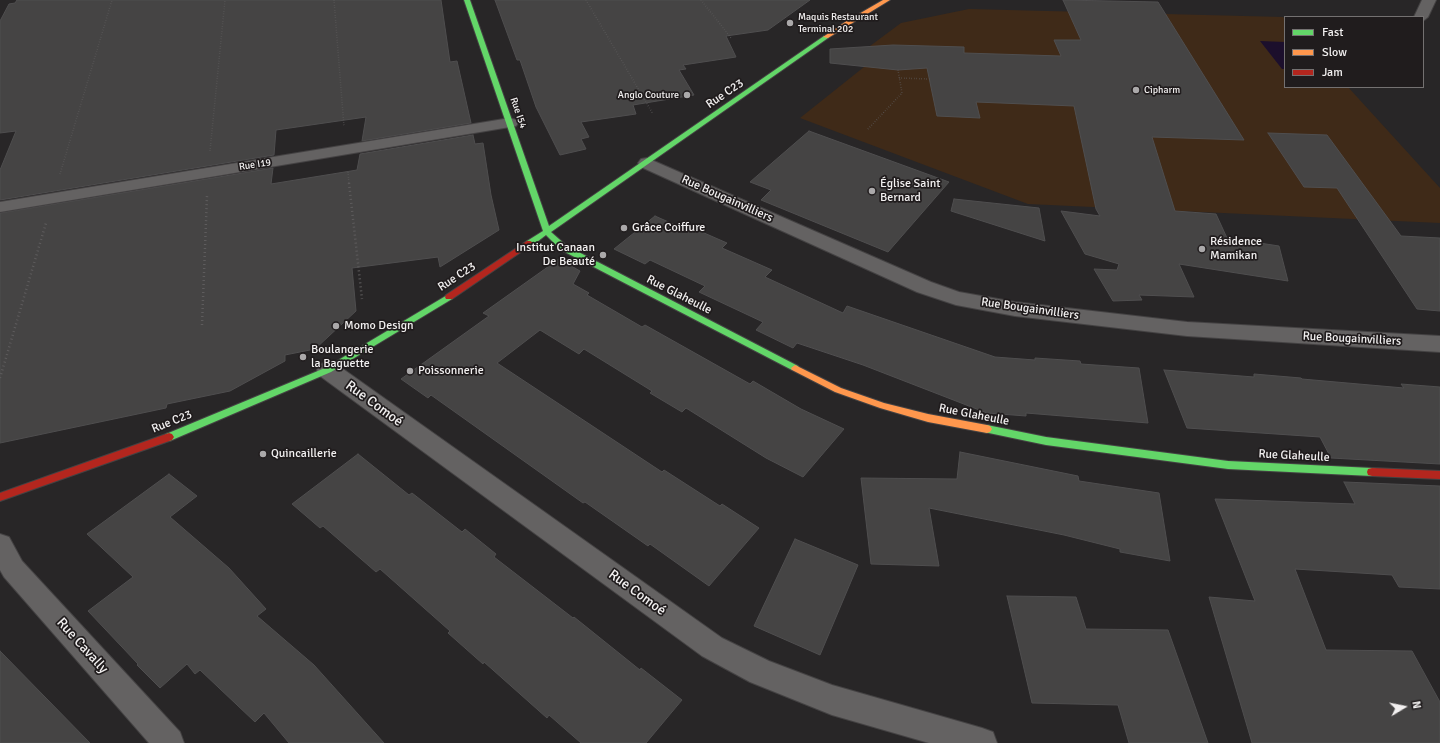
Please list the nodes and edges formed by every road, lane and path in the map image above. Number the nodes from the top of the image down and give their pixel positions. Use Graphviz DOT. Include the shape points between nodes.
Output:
graph roads {
  1 [pos="467,0"];
  2 [pos="586,0"];
  3 [pos="701,0"];
  4 [pos="887,0"];
  5 [pos="1429,0"];
  6 [pos="1421,16"];
  7 [pos="731,38"];
  8 [pos="898,70"];
  9 [pos="900,78"];
  10 [pos="930,79"];
  11 [pos="653,114"];
  12 [pos="510,123"];
  13 [pos="868,128"];
  14 [pos="647,163"];
  15 [pos="0,207"];
  16 [pos="547,232"];
  17 [pos="1440,344"];
  18 [pos="328,370"];
  19 [pos="1440,475"];
  20 [pos="0,497"];
  21 [pos="0,545"];
  22 [pos="169,743"];
  23 [pos="982,743"];
  1 -- 12 [label="street, Rue I54"];
  2 -- 11 [label="path"];
  3 -- 7 [label="path"];
  4 -- 14 [label="street, Rue C23" via="846,23"];
  5 -- 6 [label="street"];
  8 -- 9 [label="path"];
  9 -- 10 [label="path"];
  9 -- 13 [label="path" via="902,93"];
  12 -- 15 [label="street, Rue I19"];
  12 -- 16 [label="street, Rue I54"];
  14 -- 16 [label="street, Rue C23"];
  14 -- 17 [label="street, Rue Bougainvilliers" via="924,287 956,298 1015,309 1187,329"];
  16 -- 18 [label="street, Rue C23" via="455,293"];
  16 -- 19 [label="street, Rue Glaheulle" via="564,248 838,390 883,406 928,418 1046,441 1228,465"];
  18 -- 20 [label="street, Rue C23" via="180,433"];
  18 -- 23 [label="street, Rue Comoé" via="712,647 760,672 832,700"];
  21 -- 22 [label="street, Rue Cavally" via="13,568"];
}
